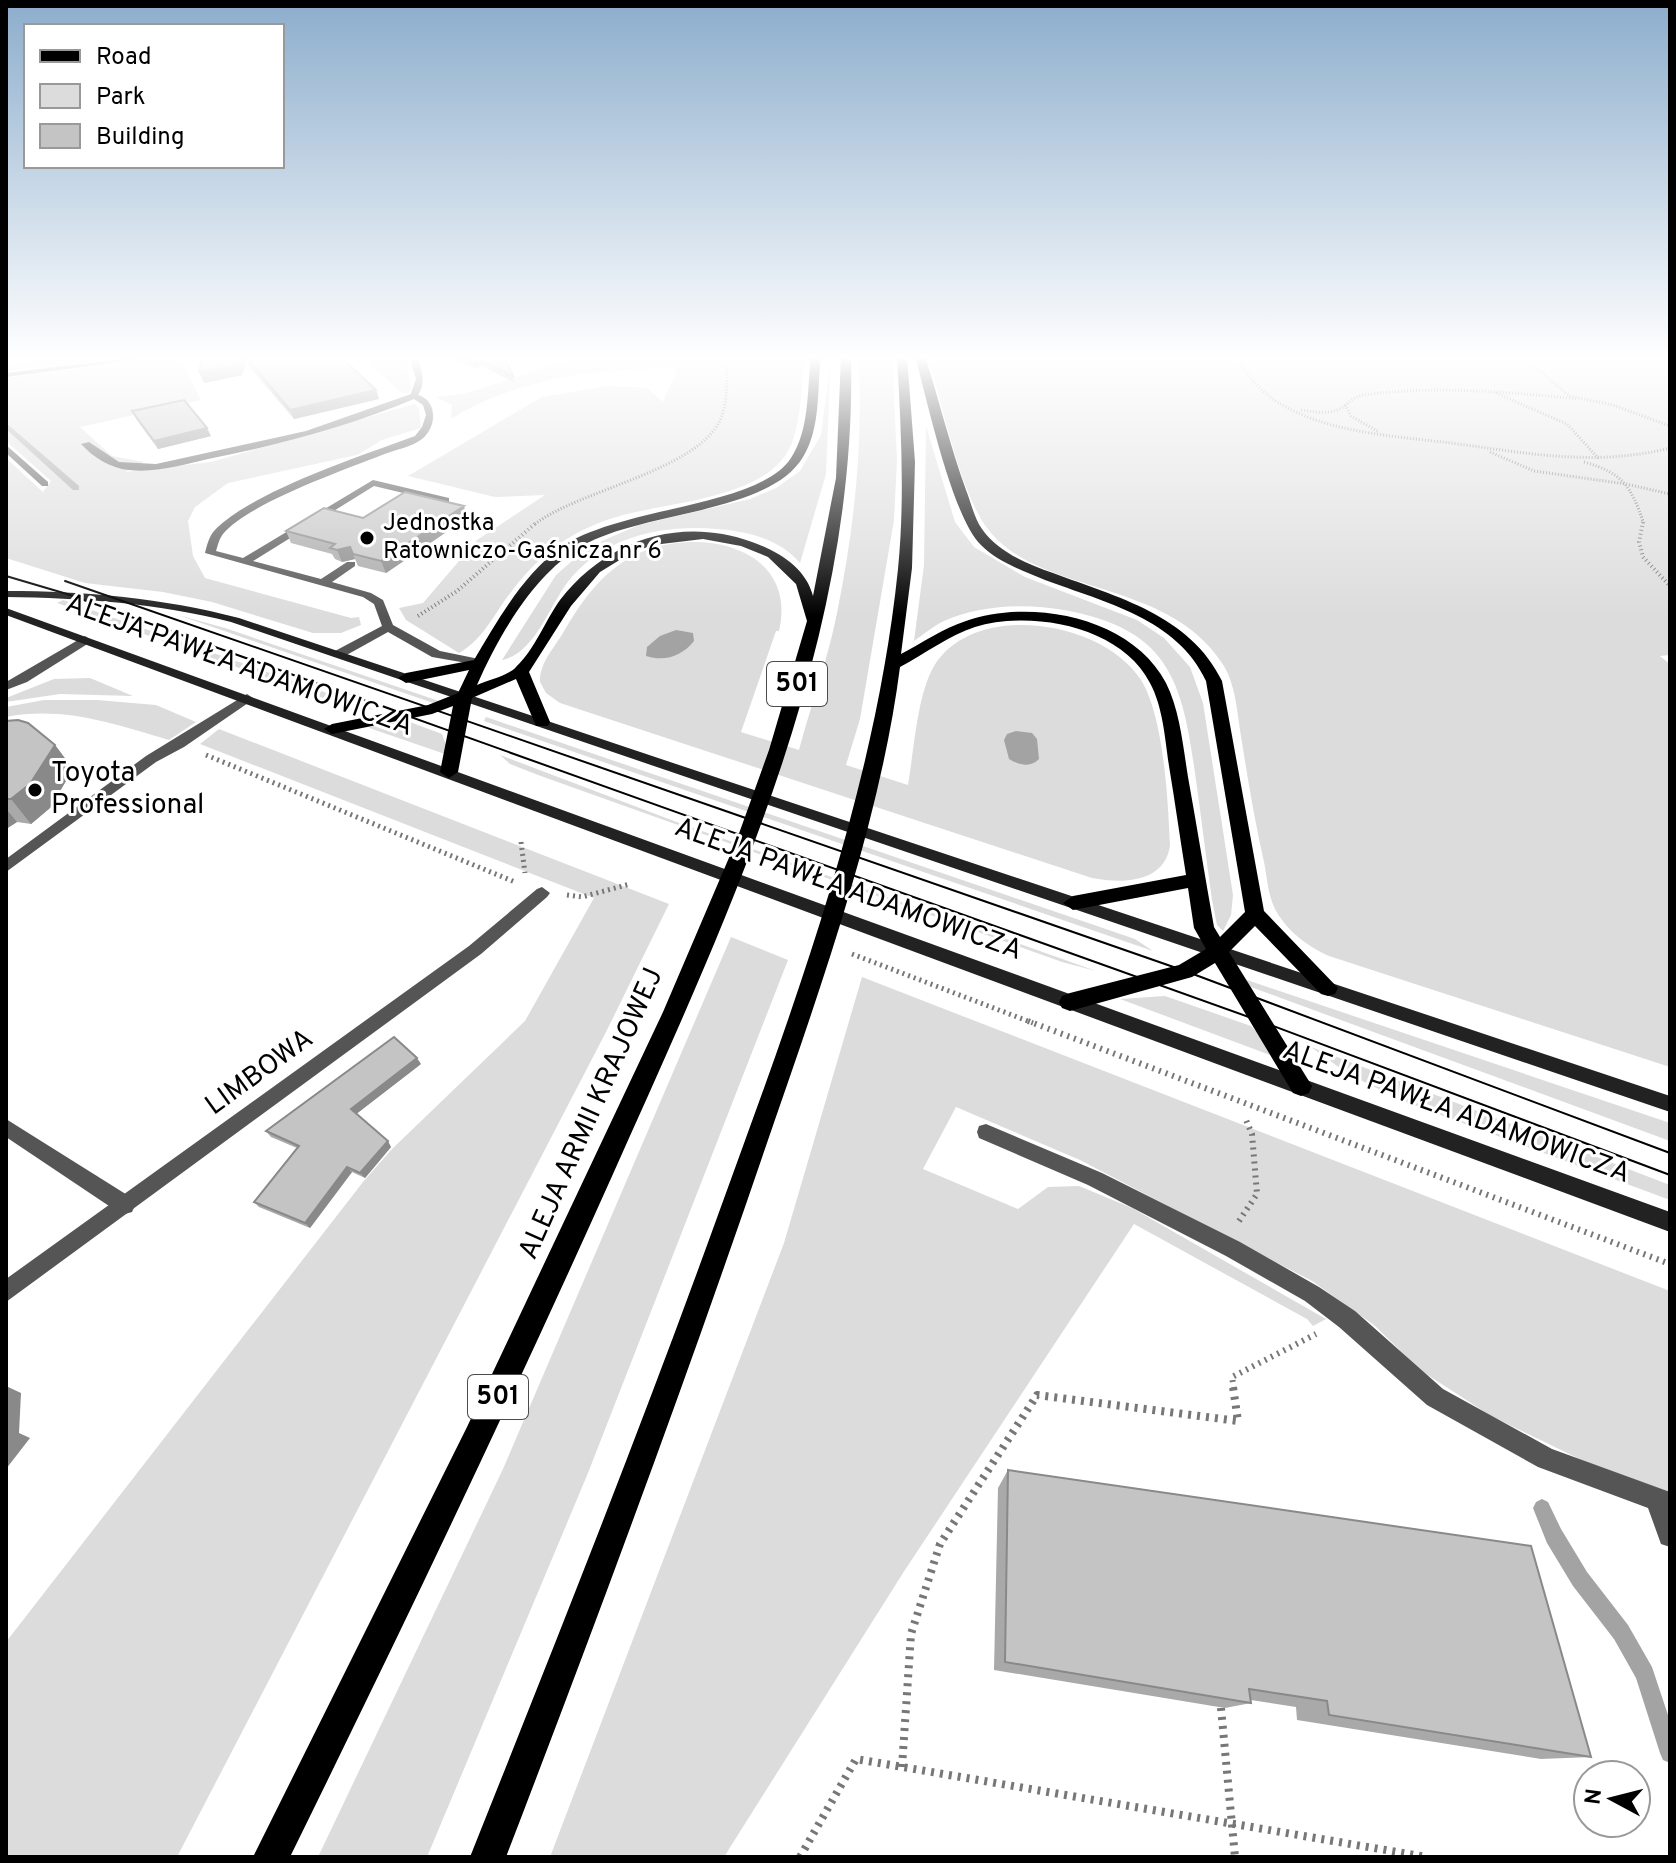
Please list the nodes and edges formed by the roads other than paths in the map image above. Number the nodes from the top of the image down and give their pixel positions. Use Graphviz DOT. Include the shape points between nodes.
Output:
graph roads {
  1 [pos="264,443"];
  2 [pos="405,443"];
  3 [pos="803,443"];
  4 [pos="844,443"];
  5 [pos="908,443"];
  6 [pos="945,443"];
  7 [pos="86,444"];
  8 [pos="6,448"];
  9 [pos="45,484"];
  10 [pos="432,509"];
  11 [pos="246,561"];
  12 [pos="351,564"];
  13 [pos="323,583"];
  14 [pos="6,594"];
  15 [pos="6,611"];
  16 [pos="814,624"];
  17 [pos="388,627"];
  18 [pos="85,640"];
  19 [pos="339,654"];
  20 [pos="480,663"];
  21 [pos="892,665"];
  22 [pos="521,672"];
  23 [pos="406,678"];
  24 [pos="6,686"];
  25 [pos="464,697"];
  26 [pos="247,698"];
  27 [pos="542,722"];
  28 [pos="332,729"];
  29 [pos="449,772"];
  30 [pos="6,867"];
  31 [pos="1194,880"];
  32 [pos="534,890"];
  33 [pos="1073,903"];
  34 [pos="1255,914"];
  35 [pos="1217,952"];
  36 [pos="1328,988"];
  37 [pos="1070,1002"];
  38 [pos="1301,1086"];
  39 [pos="1670,1104"];
  40 [pos="6,1127"];
  41 [pos="986,1132"];
  42 [pos="125,1205"];
  43 [pos="1670,1222"];
  44 [pos="6,1292"];
  45 [pos="1664,1503"];
  46 [pos="1670,1535"];
  47 [pos="271,1857"];
  48 [pos="488,1857"];
  1 -- 7 [label="street" via="129,467 107,462"];
  2 -- 11 [label="street" via="307,481 216,533 210,553"];
  3 -- 20 [label="main road" via="790,467 752,490 627,521 563,552 539,576"];
  4 -- 16 [label="main road, ALEJA ARMII KRAJOWEJ / 501" via="843,476"];
  5 -- 21 [label="main road" via="905,578"];
  6 -- 34 [label="main road" via="973,527 986,543 1037,572 1138,610 1168,627 1206,664 1214,681"];
  8 -- 9 [label="street"];
  10 -- 11 [label="street" via="445,500 373,483"];
  11 -- 13 [label="street"];
  12 -- 13 [label="street"];
  13 -- 17 [label="street" via="379,602"];
  14 -- 19 [label="main road, ALEJA PAWŁA ADAMOWICZA" via="142,598 235,620"];
  15 -- 18 [label="main road, ALEJA PAWŁA ADAMOWICZA"];
  16 -- 22 [label="main road" via="803,583 773,554 716,537 678,536 626,550 595,569"];
  16 -- 47 [label="main road, ALEJA ARMII KRAJOWEJ / 501" via="779,744 708,929 529,1335"];
  17 -- 19 [label="street"];
  17 -- 20 [label="street" via="436,654"];
  18 -- 24 [label="street"];
  18 -- 26 [label="main road, ALEJA PAWŁA ADAMOWICZA"];
  19 -- 23 [label="main road, ALEJA PAWŁA ADAMOWICZA"];
  20 -- 23 [label="main road"];
  20 -- 25 [label="main road"];
  21 -- 31 [label="main road" via="970,624 1013,616 1073,622 1126,646 1158,683 1171,723"];
  21 -- 48 [label="main road" via="869,773 813,971 672,1375"];
  22 -- 25 [label="main road"];
  22 -- 27 [label="main road"];
  23 -- 25 [label="main road, ALEJA PAWŁA ADAMOWICZA"];
  25 -- 27 [label="main road, ALEJA PAWŁA ADAMOWICZA"];
  25 -- 28 [label="main road" via="407,715"];
  25 -- 29 [label="main road"];
  26 -- 28 [label="main road, ALEJA PAWŁA ADAMOWICZA"];
  26 -- 30 [label="street" via="151,759"];
  27 -- 33 [label="main road, ALEJA PAWŁA ADAMOWICZA"];
  28 -- 29 [label="main road, ALEJA PAWŁA ADAMOWICZA"];
  29 -- 37 [label="main road, ALEJA PAWŁA ADAMOWICZA"];
  31 -- 33 [label="main road"];
  31 -- 35 [label="main road" via="1204,928"];
  32 -- 42 [label="street, LIMBOWA" via="475,950"];
  33 -- 35 [label="main road, ALEJA PAWŁA ADAMOWICZA"];
  34 -- 35 [label="main road"];
  34 -- 36 [label="main road"];
  35 -- 36 [label="main road, ALEJA PAWŁA ADAMOWICZA"];
  35 -- 37 [label="main road" via="1185,971"];
  35 -- 38 [label="main road"];
  36 -- 39 [label="main road, ALEJA PAWŁA ADAMOWICZA"];
  37 -- 38 [label="main road, ALEJA PAWŁA ADAMOWICZA"];
  38 -- 43 [label="main road, ALEJA PAWŁA ADAMOWICZA"];
  40 -- 42 [label="street"];
  41 -- 45 [label="street" via="1095,1179 1312,1294 1435,1397 1546,1459"];
  42 -- 44 [label="street, LIMBOWA"];
  45 -- 46 [label="street"];
}
